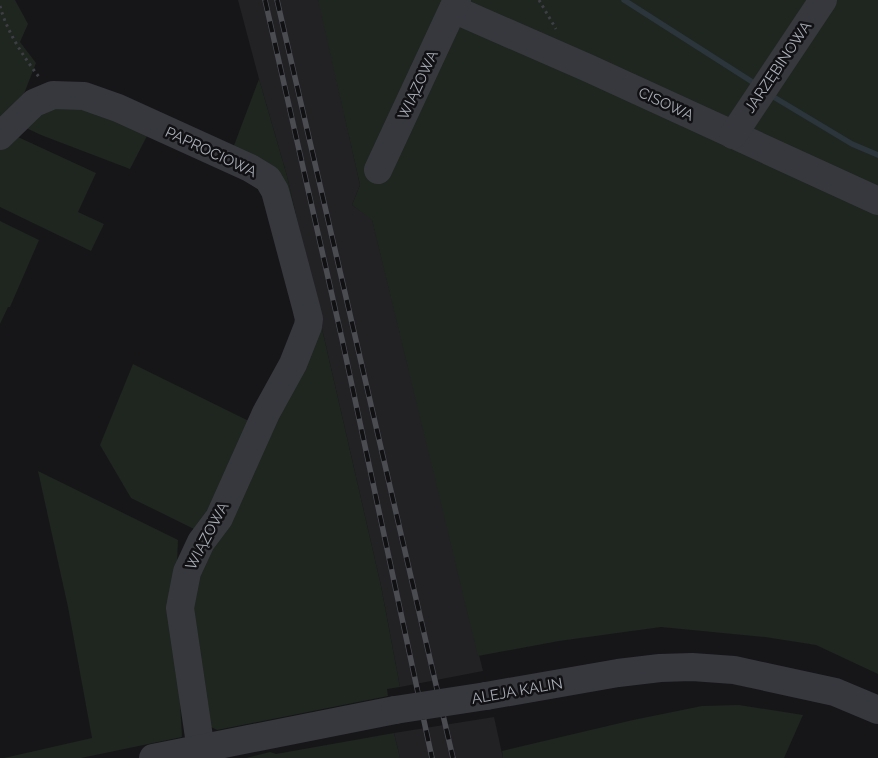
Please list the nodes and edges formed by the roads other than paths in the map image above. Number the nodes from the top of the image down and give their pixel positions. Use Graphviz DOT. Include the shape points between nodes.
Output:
graph roads {
  1 [pos="822,0"];
  2 [pos="455,5"];
  3 [pos="733,135"];
  4 [pos="0,136"];
  5 [pos="378,170"];
  6 [pos="878,201"];
  7 [pos="304,338"];
  8 [pos="878,710"];
  9 [pos="205,753"];
  10 [pos="153,758"];
  1 -- 3 [label="street, JARZĘBINOWA"];
  2 -- 3 [label="street, CISOWA"];
  2 -- 5 [label="street, WIĄZOWA"];
  3 -- 6 [label="street, CISOWA"];
  4 -- 7 [label="street, PAPROCIOWA" via="34,103 53,95 84,96 118,108 268,179 284,220 309,319"];
  7 -- 9 [label="street, WIĄZOWA" via="219,518 201,542 187,572 180,608 199,736"];
  8 -- 9 [label="street, ALEJA KALIN, bridge" via="835,692 734,670 660,668 395,710"];
  9 -- 10 [label="street, ALEJA KALIN"];
}
